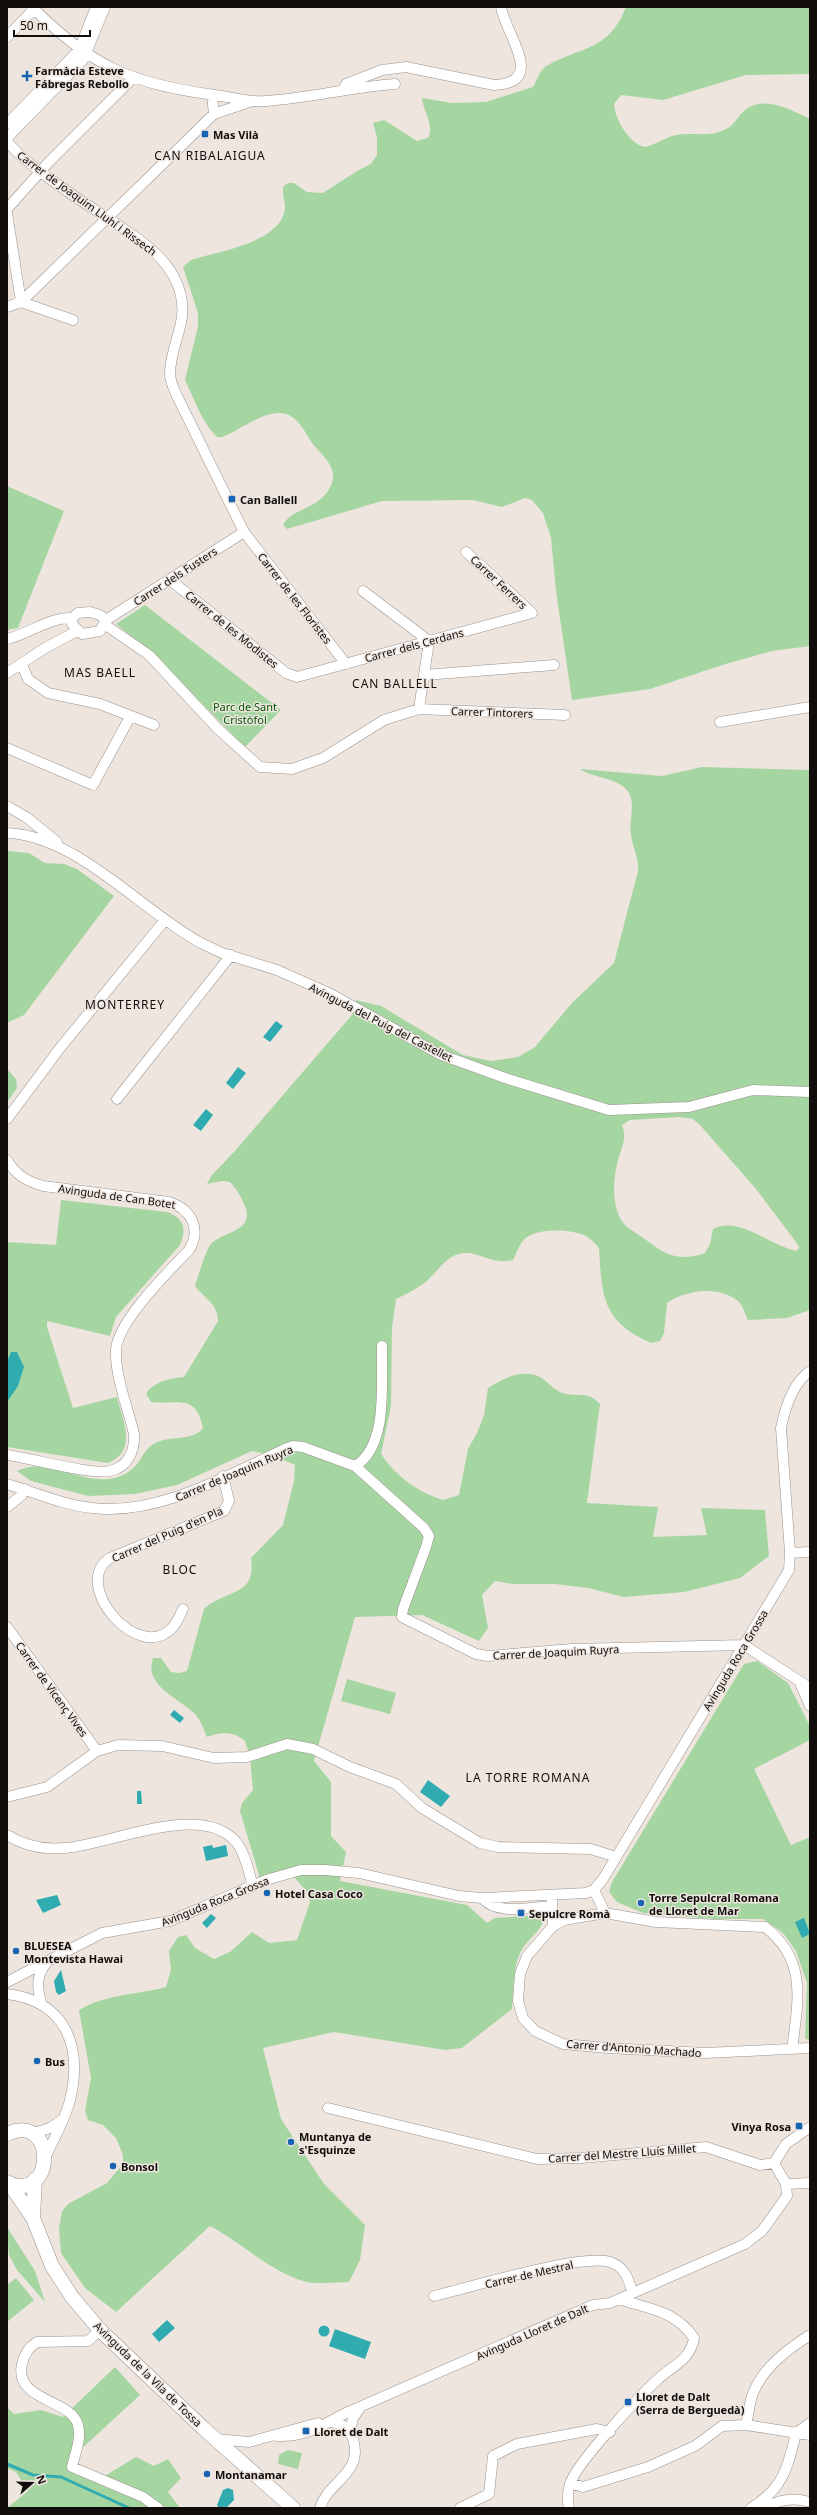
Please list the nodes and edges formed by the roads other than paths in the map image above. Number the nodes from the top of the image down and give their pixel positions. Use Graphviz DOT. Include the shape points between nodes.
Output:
graph roads {
  1 [pos="96,7"];
  2 [pos="105,7"];
  3 [pos="502,7"];
  4 [pos="33,8"];
  5 [pos="7,37"];
  6 [pos="83,53"];
  7 [pos="133,78"];
  8 [pos="395,84"];
  9 [pos="343,90"];
  10 [pos="212,95"];
  11 [pos="254,100"];
  12 [pos="214,114"];
  13 [pos="7,124"];
  14 [pos="7,140"];
  15 [pos="42,171"];
  16 [pos="7,209"];
  17 [pos="7,214"];
  18 [pos="106,217"];
  19 [pos="21,302"];
  20 [pos="7,307"];
  21 [pos="73,320"];
  22 [pos="244,532"];
  23 [pos="466,552"];
  24 [pos="170,579"];
  25 [pos="363,591"];
  26 [pos="532,613"];
  27 [pos="72,618"];
  28 [pos="105,622"];
  29 [pos="77,631"];
  30 [pos="7,639"];
  31 [pos="429,641"];
  32 [pos="346,664"];
  33 [pos="554,664"];
  34 [pos="13,669"];
  35 [pos="424,675"];
  36 [pos="297,677"];
  37 [pos="810,707"];
  38 [pos="419,709"];
  39 [pos="565,714"];
  40 [pos="130,717"];
  41 [pos="720,722"];
  42 [pos="154,725"];
  43 [pos="7,748"];
  44 [pos="7,806"];
  45 [pos="7,833"];
  46 [pos="63,847"];
  47 [pos="165,920"];
  48 [pos="231,955"];
  49 [pos="810,1092"];
  50 [pos="117,1099"];
  51 [pos="7,1119"];
  52 [pos="7,1160"];
  53 [pos="382,1346"];
  54 [pos="810,1371"];
  55 [pos="7,1455"];
  56 [pos="355,1466"];
  57 [pos="223,1476"];
  58 [pos="7,1484"];
  59 [pos="7,1487"];
  60 [pos="25,1489"];
  61 [pos="7,1507"];
  62 [pos="810,1552"];
  63 [pos="790,1553"];
  64 [pos="183,1609"];
  65 [pos="7,1627"];
  66 [pos="744,1645"];
  67 [pos="799,1681"];
  68 [pos="810,1688"];
  69 [pos="810,1706"];
  70 [pos="98,1751"];
  71 [pos="7,1797"];
  72 [pos="7,1835"];
  73 [pos="616,1857"];
  74 [pos="253,1886"];
  75 [pos="594,1890"];
  76 [pos="552,1895"];
  77 [pos="482,1898"];
  78 [pos="552,1906"];
  79 [pos="605,1913"];
  80 [pos="553,1926"];
  81 [pos="48,1961"];
  82 [pos="7,1982"];
  83 [pos="7,1994"];
  84 [pos="38,2002"];
  85 [pos="810,2048"];
  86 [pos="792,2049"];
  87 [pos="328,2108"];
  88 [pos="64,2117"];
  89 [pos="810,2127"];
  90 [pos="9,2132"];
  91 [pos="32,2134"];
  92 [pos="46,2156"];
  93 [pos="774,2163"];
  94 [pos="35,2180"];
  95 [pos="8,2182"];
  96 [pos="810,2183"];
  97 [pos="786,2184"];
  98 [pos="33,2218"];
  99 [pos="632,2292"];
  100 [pos="434,2296"];
  101 [pos="619,2299"];
  102 [pos="100,2330"];
  103 [pos="810,2335"];
  104 [pos="360,2408"];
  105 [pos="328,2423"];
  106 [pos="810,2423"];
  107 [pos="746,2425"];
  108 [pos="350,2432"];
  109 [pos="610,2432"];
  110 [pos="796,2433"];
  111 [pos="810,2436"];
  112 [pos="216,2439"];
  113 [pos="249,2442"];
  114 [pos="242,2463"];
  115 [pos="570,2483"];
  116 [pos="810,2502"];
  117 [pos="318,2507"];
  118 [pos="758,2507"];
  119 [pos="158,2508"];
  120 [pos="293,2508"];
  121 [pos="460,2508"];
  122 [pos="569,2508"];
  1 -- 6 [label="street"];
  2 -- 6 [label="street"];
  3 -- 9 [label="street" via="503,20 521,56 522,67 518,78 506,85 494,85 406,67 382,70 346,84"];
  4 -- 5 [label="street"];
  4 -- 6 [label="street"];
  6 -- 7 [label="street"];
  6 -- 13 [label="street"];
  6 -- 14 [label="street" via="76,68"];
  7 -- 10 [label="street" via="159,86"];
  7 -- 15 [label="street"];
  8 -- 9 [label="street"];
  9 -- 11 [label="street" via="265,102"];
  10 -- 11 [label="street"];
  10 -- 12 [label="street"];
  11 -- 12 [label="street"];
  12 -- 18 [label="street"];
  14 -- 15 [label="street, Carrer de Joaquim Lluhí i Rissech"];
  15 -- 16 [label="street"];
  15 -- 18 [label="street, Carrer de Joaquim Lluhí i Rissech"];
  17 -- 19 [label="street"];
  18 -- 19 [label="street"];
  18 -- 22 [label="street, Carrer de Joaquim Lluhí i Rissech" via="153,250 168,267 176,283 181,299 182,320 171,368 172,383 220,487"];
  19 -- 20 [label="street"];
  19 -- 21 [label="street"];
  22 -- 24 [label="street, Carrer dels Fusters"];
  22 -- 32 [label="street, Carrer de les Floristes"];
  23 -- 26 [label="street, Carrer Ferrers"];
  24 -- 28 [label="street, Carrer dels Fusters"];
  24 -- 36 [label="street, Carrer de les Modistes" via="286,673"];
  25 -- 31 [label="street"];
  26 -- 31 [label="street, Carrer dels Cerdans"];
  27 -- 28 [label="street" via="78,613 90,612 100,615"];
  27 -- 29 [label="street" via="72,624"];
  27 -- 30 [label="street" via="54,620"];
  28 -- 29 [label="street" via="100,631 90,634"];
  28 -- 38 [label="street, Carrer Tintorers" via="149,655 218,729 260,767 292,769 310,763 323,758 384,720"];
  29 -- 34 [label="street"];
  31 -- 32 [label="street, Carrer dels Cerdans"];
  31 -- 35 [label="street"];
  32 -- 36 [label="street, Carrer dels Cerdans"];
  33 -- 35 [label="street"];
  34 -- 40 [label="street" via="42,690 100,704"];
  35 -- 38 [label="street"];
  37 -- 41 [label="street"];
  38 -- 39 [label="street, Carrer Tintorers"];
  40 -- 42 [label="street"];
  40 -- 43 [label="street" via="93,785"];
  44 -- 46 [label="street" via="26,817"];
  45 -- 46 [label="street, Avinguda del Puig del Castellet" via="25,834"];
  46 -- 47 [label="street, Avinguda del Puig del Castellet"];
  47 -- 48 [label="street, Avinguda del Puig del Castellet" via="201,943"];
  47 -- 51 [label="street" via="60,1048"];
  48 -- 49 [label="street, Avinguda del Puig del Castellet" via="277,970 330,994 439,1054 505,1078 609,1110 689,1107 753,1090"];
  48 -- 50 [label="street"];
  52 -- 55 [label="street, Avinguda de Can Botet" via="17,1174 29,1182 170,1202 181,1206 190,1215 195,1230 193,1244 189,1250 126,1322 117,1341 117,1367 135,1443 129,1459 117,1469 101,1471"];
  53 -- 56 [label="street" via="377,1440 369,1455"];
  54 -- 63 [label="street, Avinguda Roca Grossa" via="797,1384 784,1413 781,1428"];
  56 -- 57 [label="street, Carrer de Joaquim Ruyra" via="303,1447 293,1446"];
  56 -- 66 [label="street, Carrer de Joaquim Ruyra" via="424,1528 428,1536 402,1617 476,1654 488,1656 572,1649"];
  57 -- 60 [label="street, Carrer de Joaquim Ruyra" via="166,1501 119,1508 80,1506"];
  57 -- 64 [label="street, Carrer del Puig d'en Pla" via="230,1501 224,1511 110,1558 99,1572 97,1581 102,1599 121,1625 136,1634 150,1636 165,1633 172,1629"];
  58 -- 59 [label="street"];
  58 -- 60 [label="street, Carrer de Joaquim Ruyra"];
  60 -- 61 [label="street" via="22,1495"];
  62 -- 63 [label="street"];
  63 -- 66 [label="street, Avinguda Roca Grossa" via="788,1570 782,1585"];
  65 -- 70 [label="street, Carrer de Vicenç Vives"];
  66 -- 67 [label="street"];
  66 -- 73 [label="street, Avinguda Roca Grossa"];
  67 -- 68 [label="street"];
  67 -- 69 [label="street"];
  70 -- 71 [label="street" via="47,1787"];
  70 -- 73 [label="street" via="130,1744 162,1746 214,1758 247,1758 280,1745 304,1746 396,1784 422,1808 480,1843 498,1847 591,1849"];
  72 -- 74 [label="street" via="35,1847 65,1848 169,1827 211,1826 221,1830 236,1843 245,1859"];
  73 -- 75 [label="street, Avinguda Roca Grossa"];
  74 -- 77 [label="street, Avinguda Roca Grossa" via="295,1871 339,1870 460,1896"];
  74 -- 81 [label="street, Avinguda Roca Grossa" via="170,1921 102,1933"];
  75 -- 76 [label="street, Avinguda Roca Grossa" via="586,1893"];
  75 -- 79 [label="street"];
  76 -- 77 [label="street, Avinguda Roca Grossa"];
  76 -- 78 [label="street"];
  77 -- 78 [label="street, Avinguda Roca Grossa" via="487,1904 498,1908"];
  78 -- 80 [label="street"];
  79 -- 80 [label="street, Carrer d'Antonio Machado" via="572,1917"];
  79 -- 86 [label="street, Carrer d'Antonio Machado" via="656,1922 765,1927 778,1937 798,1978"];
  80 -- 86 [label="street, Carrer d'Antonio Machado" via="522,1965 518,1990 523,2018 544,2037 570,2045 705,2053"];
  81 -- 82 [label="street, Avinguda Roca Grossa"];
  81 -- 84 [label="street" via="38,1979"];
  83 -- 84 [label="street"];
  84 -- 88 [label="street" via="59,2020 71,2042 73,2081"];
  85 -- 86 [label="street, Carrer d'Antonio Machado"];
  87 -- 93 [label="street, Carrer del Mestre Lluís Millet" via="537,2159 581,2158 706,2147 760,2165"];
  88 -- 91 [label="street" via="50,2128"];
  88 -- 92 [label="street"];
  89 -- 93 [label="street" via="786,2144"];
  90 -- 91 [label="main road"];
  91 -- 92 [label="main road" via="41,2142"];
  92 -- 94 [label="main road" via="43,2170"];
  93 -- 97 [label="street"];
  94 -- 95 [label="main road" via="21,2185"];
  94 -- 98 [label="main road, Avinguda de la Vila de Tossa"];
  95 -- 98 [label="main road, Avinguda de la Vila de Tossa"];
  96 -- 97 [label="street"];
  97 -- 99 [label="street, Avinguda Lloret de Dalt" via="787,2196 762,2232 745,2244"];
  98 -- 102 [label="main road, Avinguda de la Vila de Tossa" via="52,2266 72,2297"];
  99 -- 100 [label="street, Carrer de Mestral" via="628,2278 620,2267 609,2261 571,2262"];
  99 -- 101 [label="street, Avinguda Lloret de Dalt"];
  101 -- 104 [label="street, Avinguda Lloret de Dalt" via="593,2305"];
  101 -- 109 [label="street" via="671,2315 685,2325 694,2338 691,2350 658,2378"];
  102 -- 112 [label="main road, Avinguda de la Vila de Tossa"];
  102 -- 119 [label="street" via="88,2341 37,2342 26,2354 21,2366 22,2373 32,2392 66,2410 77,2421 80,2433 72,2467 143,2498"];
  103 -- 107 [label="street" via="788,2349 766,2372 753,2392"];
  104 -- 105 [label="street, Avinguda Lloret de Dalt"];
  104 -- 108 [label="street" via="353,2418"];
  105 -- 108 [label="street" via="341,2424"];
  105 -- 113 [label="street, Avinguda Lloret de Dalt" via="317,2423"];
  106 -- 110 [label="street"];
  107 -- 110 [label="street"];
  107 -- 115 [label="street" via="722,2426 695,2446 648,2467 582,2486"];
  108 -- 117 [label="street" via="354,2444 352,2463"];
  109 -- 115 [label="street"];
  109 -- 121 [label="street" via="597,2429 517,2444 494,2456 489,2494"];
  110 -- 111 [label="street"];
  110 -- 118 [label="street" via="780,2484"];
  112 -- 113 [label="street, Avinguda Lloret de Dalt"];
  112 -- 114 [label="main road, Avinguda de la Vila de Tossa"];
  113 -- 114 [label="street" via="242,2453"];
  114 -- 120 [label="main road, Avinguda de la Vila de Tossa"];
  115 -- 122 [label="street" via="566,2497"];
  116 -- 118 [label="street" via="795,2498"];
}
